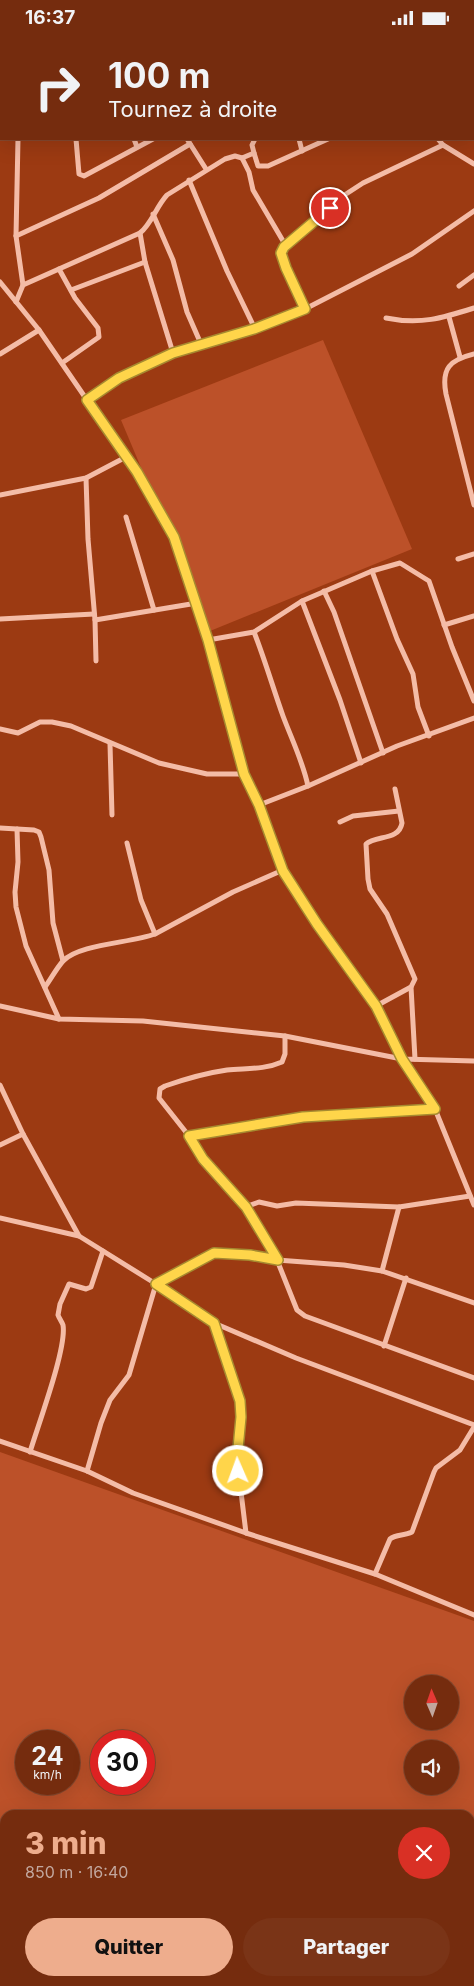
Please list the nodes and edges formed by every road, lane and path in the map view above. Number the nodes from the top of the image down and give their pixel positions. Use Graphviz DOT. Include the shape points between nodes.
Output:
graph roads {
  1 [pos="18,140"];
  2 [pos="76,140"];
  3 [pos="134,140"];
  4 [pos="151,140"];
  5 [pos="254,140"];
  6 [pos="299,140"];
  7 [pos="326,140"];
  8 [pos="439,140"];
  9 [pos="189,141"];
  10 [pos="443,145"];
  11 [pos="137,147"];
  12 [pos="302,151"];
  13 [pos="254,153"];
  14 [pos="242,158"];
  15 [pos="474,164"];
  16 [pos="206,169"];
  17 [pos="189,180"];
  18 [pos="474,211"];
  19 [pos="153,214"];
  20 [pos="140,233"];
  21 [pos="16,236"];
  22 [pos="286,246"];
  23 [pos="145,262"];
  24 [pos="60,269"];
  25 [pos="474,275"];
  26 [pos="0,282"];
  27 [pos="23,285"];
  28 [pos="459,286"];
  29 [pos="71,290"];
  30 [pos="16,302"];
  31 [pos="474,308"];
  32 [pos="305,309"];
  33 [pos="449,317"];
  34 [pos="386,319"];
  35 [pos="254,329"];
  36 [pos="39,330"];
  37 [pos="201,344"];
  38 [pos="173,353"];
  39 [pos="0,354"];
  40 [pos="474,354"];
  41 [pos="460,357"];
  42 [pos="62,363"];
  43 [pos="87,400"];
  44 [pos="126,457"];
  45 [pos="86,478"];
  46 [pos="0,495"];
  47 [pos="474,505"];
  48 [pos="126,517"];
  49 [pos="474,554"];
  50 [pos="458,559"];
  51 [pos="372,571"];
  52 [pos="324,591"];
  53 [pos="302,601"];
  54 [pos="196,603"];
  55 [pos="154,610"];
  56 [pos="94,614"];
  57 [pos="474,616"];
  58 [pos="0,619"];
  59 [pos="95,621"];
  60 [pos="444,625"];
  61 [pos="254,632"];
  62 [pos="208,640"];
  63 [pos="96,661"];
  64 [pos="474,700"];
  65 [pos="474,719"];
  66 [pos="0,729"];
  67 [pos="429,735"];
  68 [pos="110,744"];
  69 [pos="383,753"];
  70 [pos="361,763"];
  71 [pos="244,774"];
  72 [pos="308,786"];
  73 [pos="395,789"];
  74 [pos="259,805"];
  75 [pos="399,811"];
  76 [pos="112,815"];
  77 [pos="340,822"];
  78 [pos="0,828"];
  79 [pos="17,829"];
  80 [pos="127,843"];
  81 [pos="283,871"];
  82 [pos="154,934"];
  83 [pos="63,961"];
  84 [pos="45,987"];
  85 [pos="411,987"];
  86 [pos="0,1006"];
  87 [pos="376,1006"];
  88 [pos="59,1019"];
  89 [pos="285,1036"];
  90 [pos="402,1059"];
  91 [pos="415,1059"];
  92 [pos="472,1061"];
  93 [pos="474,1067"];
  94 [pos="0,1085"];
  95 [pos="435,1109"];
  96 [pos="23,1134"];
  97 [pos="189,1136"];
  98 [pos="0,1145"];
  99 [pos="470,1196"];
  100 [pos="474,1205"];
  101 [pos="246,1207"];
  102 [pos="400,1207"];
  103 [pos="0,1218"];
  104 [pos="79,1236"];
  105 [pos="103,1251"];
  106 [pos="278,1260"];
  107 [pos="382,1271"];
  108 [pos="406,1278"];
  109 [pos="156,1284"];
  110 [pos="474,1303"];
  111 [pos="214,1323"];
  112 [pos="384,1346"];
  113 [pos="474,1378"];
  114 [pos="474,1426"];
  115 [pos="0,1441"];
  116 [pos="30,1451"];
  117 [pos="87,1471"];
  118 [pos="246,1533"];
  119 [pos="374,1574"];
  120 [pos="474,1615"];
  1 -- 21 [label="street"];
  2 -- 11 [label="street" via="78,168 82,176"];
  3 -- 11 [label="street"];
  4 -- 11 [label="street"];
  5 -- 13 [label="street"];
  6 -- 12 [label="street"];
  7 -- 12 [label="street"];
  8 -- 10 [label="street"];
  9 -- 16 [label="street"];
  9 -- 21 [label="street" via="99,198"];
  10 -- 15 [label="street"];
  10 -- 22 [label="street" via="363,183 343,196"];
  12 -- 13 [label="street" via="264,167 258,165"];
  13 -- 14 [label="street"];
  14 -- 16 [label="street" via="235,155"];
  14 -- 22 [label="street" via="253,189"];
  16 -- 17 [label="street"];
  17 -- 19 [label="street" via="167,195"];
  17 -- 35 [label="street"];
  18 -- 32 [label="street" via="412,254"];
  19 -- 20 [label="street"];
  19 -- 37 [label="street" via="173,260 187,312"];
  20 -- 23 [label="street"];
  20 -- 24 [label="street"];
  21 -- 27 [label="street"];
  22 -- 32 [label="street" via="281,253 282,261"];
  23 -- 29 [label="street"];
  23 -- 38 [label="street"];
  24 -- 27 [label="street"];
  24 -- 29 [label="street"];
  25 -- 28 [label="street"];
  26 -- 30 [label="street"];
  27 -- 30 [label="street"];
  29 -- 42 [label="street" via="98,328 99,337"];
  30 -- 36 [label="street"];
  31 -- 33 [label="street"];
  32 -- 35 [label="street"];
  33 -- 34 [label="street" via="415,322"];
  33 -- 41 [label="street"];
  35 -- 37 [label="street"];
  36 -- 39 [label="street"];
  36 -- 42 [label="street"];
  37 -- 38 [label="street"];
  38 -- 43 [label="street" via="119,378"];
  40 -- 41 [label="street"];
  41 -- 47 [label="street" via="448,366 444,387"];
  42 -- 43 [label="street"];
  43 -- 44 [label="street"];
  44 -- 45 [label="street"];
  44 -- 54 [label="street" via="174,537"];
  45 -- 46 [label="street"];
  45 -- 56 [label="street"];
  48 -- 55 [label="street"];
  49 -- 50 [label="street"];
  51 -- 52 [label="street"];
  51 -- 60 [label="street" via="398,563 427,579"];
  51 -- 67 [label="street" via="413,674 418,707"];
  52 -- 53 [label="street"];
  52 -- 69 [label="street"];
  53 -- 61 [label="street"];
  53 -- 70 [label="street"];
  54 -- 55 [label="street"];
  54 -- 62 [label="street"];
  55 -- 59 [label="street"];
  56 -- 58 [label="street"];
  56 -- 59 [label="street"];
  57 -- 60 [label="street"];
  59 -- 63 [label="street"];
  60 -- 64 [label="street"];
  61 -- 62 [label="street"];
  61 -- 72 [label="street"];
  62 -- 71 [label="street"];
  65 -- 67 [label="street"];
  66 -- 68 [label="street" via="18,733 40,722 52,722 71,726"];
  67 -- 69 [label="street"];
  68 -- 71 [label="street" via="159,763 207,774"];
  68 -- 76 [label="street"];
  69 -- 70 [label="street"];
  70 -- 72 [label="street"];
  71 -- 74 [label="street"];
  72 -- 74 [label="street"];
  73 -- 75 [label="street"];
  74 -- 81 [label="street"];
  75 -- 77 [label="street" via="352,816"];
  75 -- 85 [label="street" via="401,829 396,834 368,842 366,857 370,889 387,914 415,979"];
  78 -- 79 [label="street"];
  79 -- 83 [label="street" via="34,830 41,837 49,870 53,923"];
  79 -- 84 [label="street" via="16,907 26,946"];
  80 -- 82 [label="street"];
  81 -- 82 [label="street" via="233,892"];
  81 -- 87 [label="street"];
  82 -- 83 [label="street" via="80,951"];
  83 -- 84 [label="street"];
  84 -- 88 [label="street"];
  85 -- 87 [label="street"];
  85 -- 91 [label="street"];
  86 -- 88 [label="street"];
  87 -- 90 [label="street"];
  88 -- 89 [label="street" via="142,1021"];
  89 -- 90 [label="street"];
  89 -- 97 [label="street" via="282,1062 268,1067 204,1075 160,1089 160,1097"];
  90 -- 91 [label="street"];
  90 -- 95 [label="street"];
  91 -- 92 [label="street"];
  92 -- 93 [label="street"];
  94 -- 96 [label="street"];
  95 -- 97 [label="street" via="303,1117"];
  95 -- 99 [label="street"];
  96 -- 98 [label="street"];
  96 -- 104 [label="street"];
  97 -- 101 [label="street" via="203,1159"];
  99 -- 100 [label="street"];
  99 -- 102 [label="street"];
  101 -- 102 [label="street" via="259,1202 277,1206 296,1203"];
  101 -- 106 [label="street"];
  102 -- 107 [label="street"];
  103 -- 104 [label="street"];
  104 -- 105 [label="street"];
  105 -- 109 [label="street"];
  105 -- 116 [label="street" via="91,1287 86,1289 70,1284 60,1304 58,1315 63,1329 59,1356"];
  106 -- 107 [label="street"];
  106 -- 109 [label="street" via="214,1253"];
  106 -- 112 [label="street" via="297,1310"];
  107 -- 108 [label="street"];
  108 -- 110 [label="street"];
  108 -- 112 [label="street"];
  109 -- 111 [label="street"];
  109 -- 117 [label="street" via="129,1375 110,1400"];
  111 -- 114 [label="street"];
  111 -- 118 [label="street" via="240,1401 237,1459"];
  112 -- 113 [label="street"];
  114 -- 119 [label="street" via="460,1450 436,1468 412,1532 394,1535 390,1539"];
  115 -- 116 [label="street"];
  116 -- 117 [label="street"];
  117 -- 118 [label="street" via="133,1493"];
  118 -- 119 [label="street"];
  119 -- 120 [label="street"];
}
